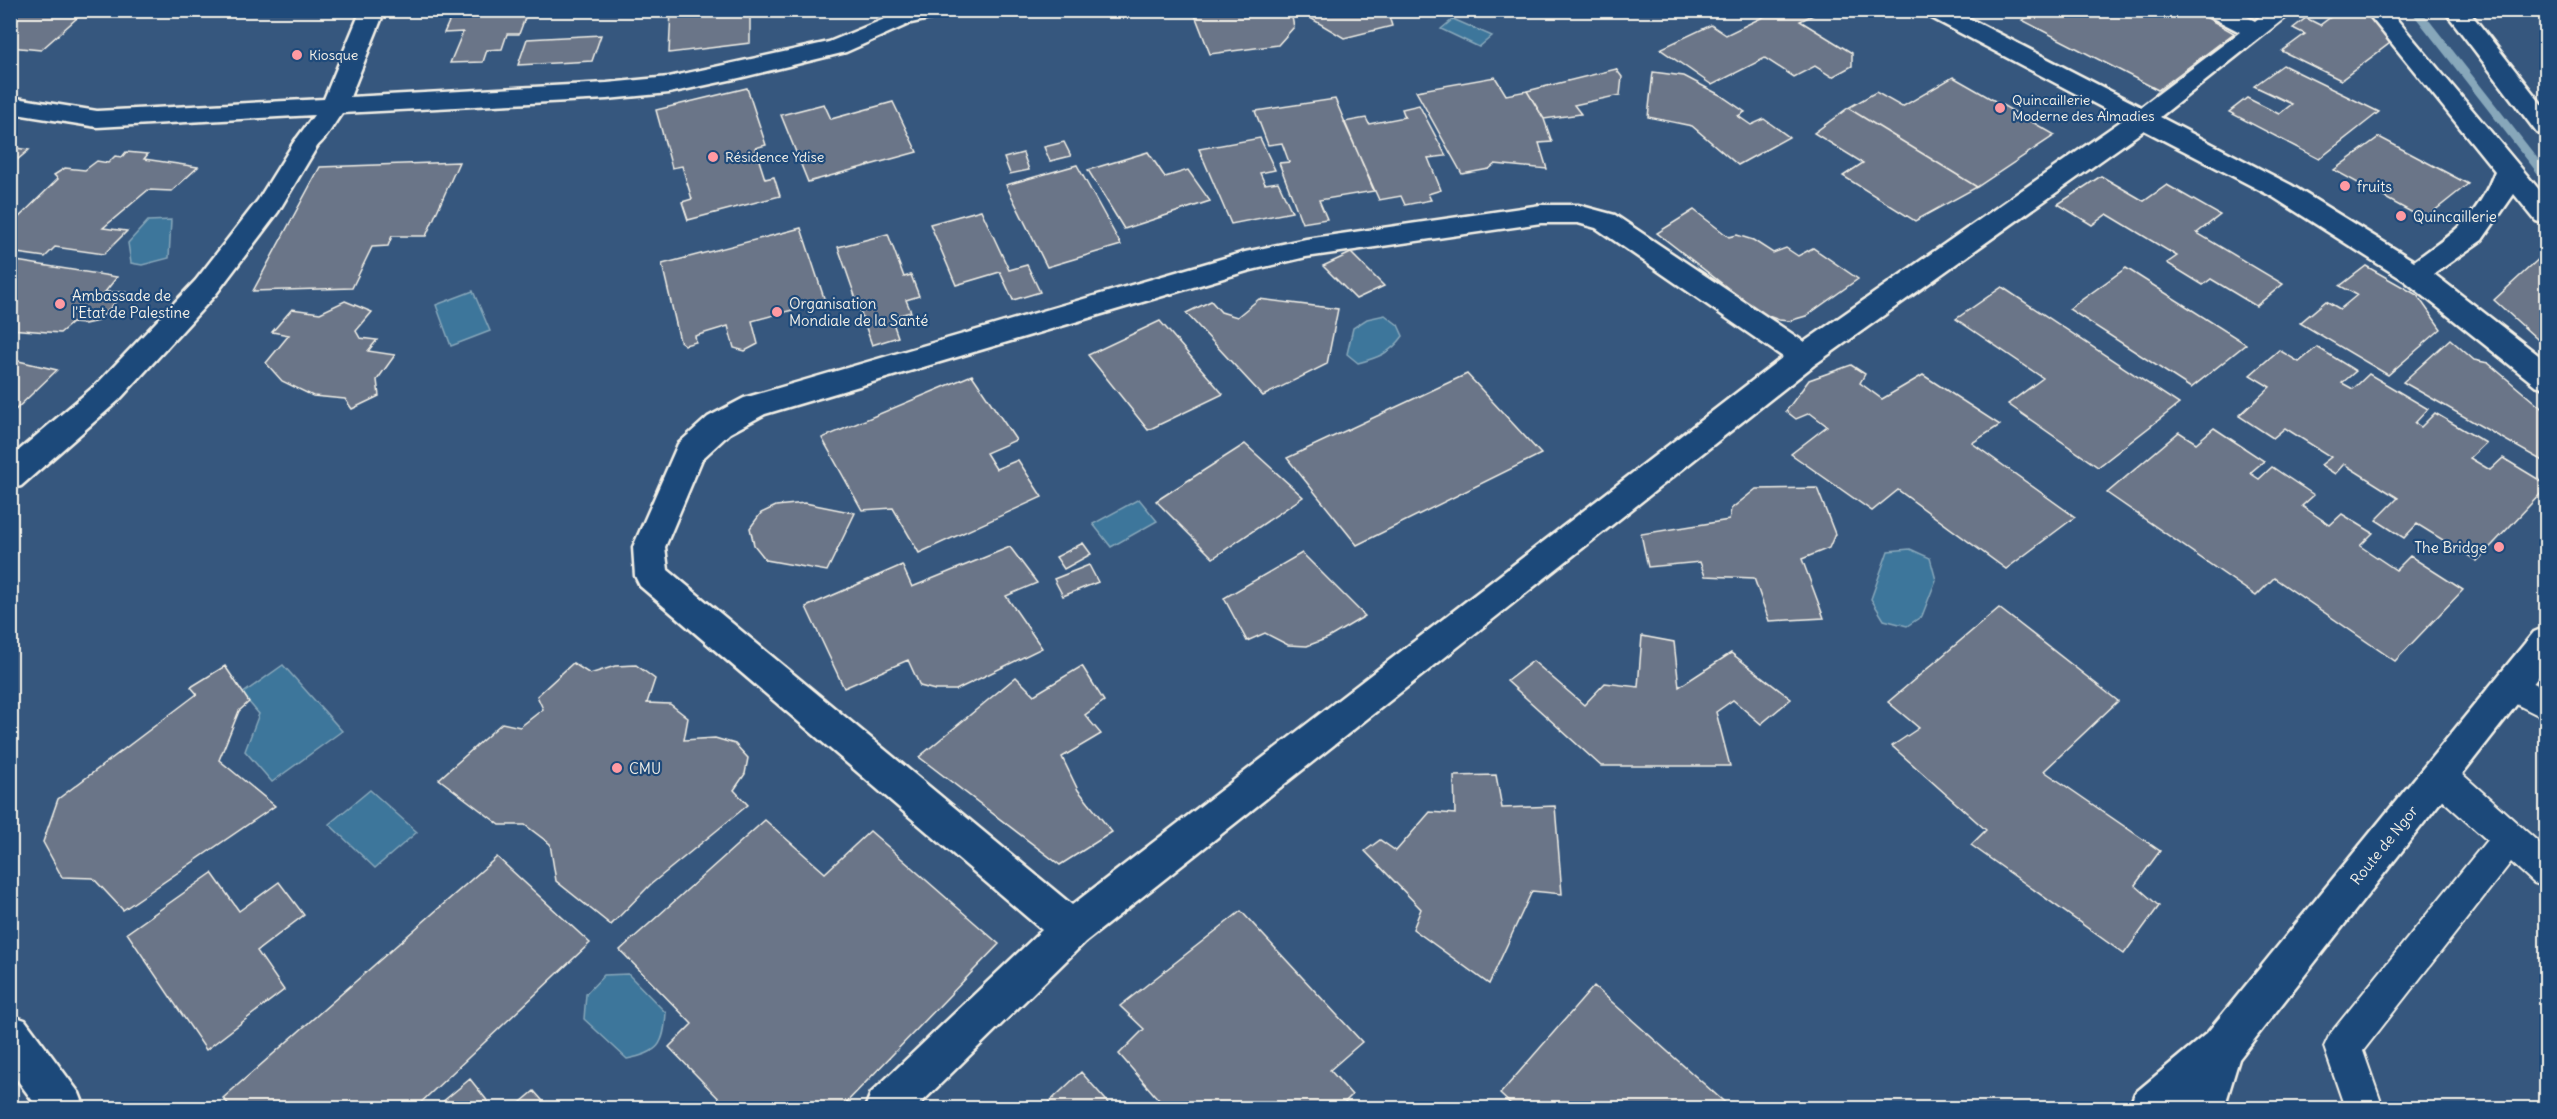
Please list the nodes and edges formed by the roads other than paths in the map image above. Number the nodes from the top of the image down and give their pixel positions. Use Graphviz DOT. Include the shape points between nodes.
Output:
graph roads {
  1 [pos="373,10"];
  2 [pos="940,10"];
  3 [pos="1934,10"];
  4 [pos="2215,10"];
  5 [pos="2284,10"];
  6 [pos="2376,10"];
  7 [pos="2455,10"];
  8 [pos="904,14"];
  9 [pos="2257,31"];
  10 [pos="2509,80"];
  11 [pos="2547,96"];
  12 [pos="10,105"];
  13 [pos="334,106"];
  14 [pos="2143,118"];
  15 [pos="2547,127"];
  16 [pos="2508,172"];
  17 [pos="2547,215"];
  18 [pos="2415,274"];
  19 [pos="1804,357"];
  20 [pos="2547,377"];
  21 [pos="10,477"];
  22 [pos="2547,642"];
  23 [pos="2511,686"];
  24 [pos="2547,705"];
  25 [pos="2440,776"];
  26 [pos="2510,837"];
  27 [pos="2547,871"];
  28 [pos="1071,929"];
  29 [pos="10,1035"];
  30 [pos="2222,1048"];
  31 [pos="64,1108"];
  32 [pos="886,1108"];
  33 [pos="2150,1108"];
  34 [pos="2203,1108"];
  35 [pos="2364,1108"];
  1 -- 13 [label="street"];
  2 -- 8 [label="street"];
  3 -- 14 [label="street"];
  4 -- 9 [label="street"];
  5 -- 9 [label="street"];
  6 -- 16 [label="street"];
  7 -- 10 [label="street"];
  8 -- 13 [label="street" via="837,47 669,85 607,92"];
  9 -- 14 [label="street"];
  10 -- 11 [label="street"];
  10 -- 15 [label="street"];
  12 -- 13 [label="street" via="97,119"];
  13 -- 21 [label="street" via="268,206 206,287 108,392"];
  14 -- 18 [label="street" via="2282,191"];
  14 -- 19 [label="street"];
  16 -- 17 [label="street"];
  16 -- 18 [label="street" via="2502,191 2472,233"];
  18 -- 20 [label="street"];
  19 -- 28 [label="street"];
  19 -- 28 [label="street" via="1605,222 1578,214 1541,214 1306,248 1245,262 755,406 719,425 689,452 684,463 648,547 652,576"];
  22 -- 23 [label="street, Route de Ngor"];
  23 -- 24 [label="lane"];
  23 -- 25 [label="street, Route de Ngor"];
  25 -- 26 [label="lane"];
  25 -- 30 [label="street, Route de Ngor"];
  26 -- 27 [label="lane"];
  26 -- 35 [label="lane" via="2343,1047"];
  28 -- 32 [label="street"];
  29 -- 31 [label="street"];
  30 -- 33 [label="street"];
  30 -- 34 [label="street"];
}
